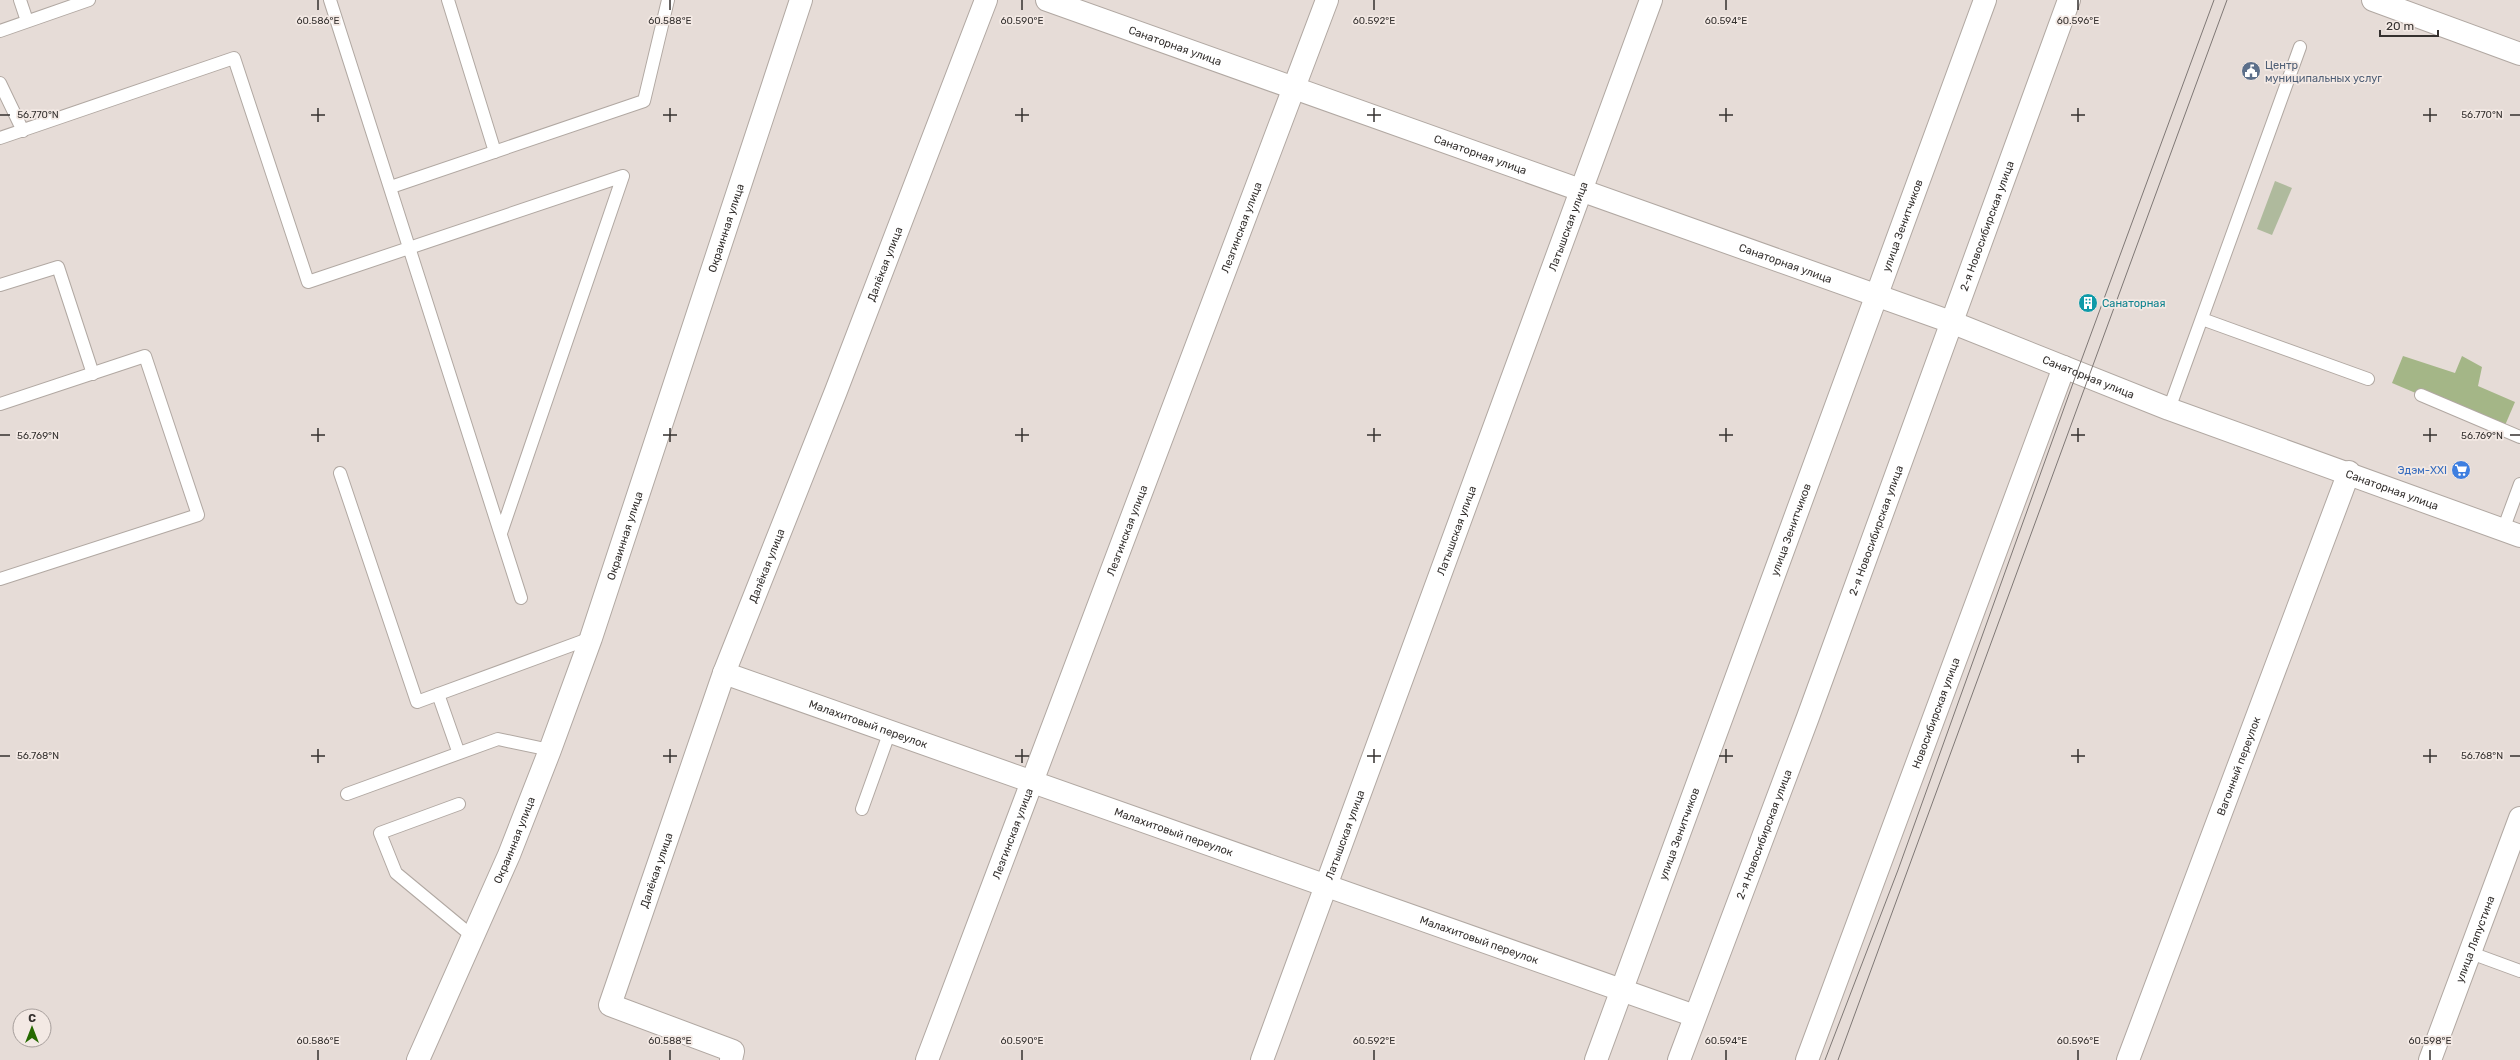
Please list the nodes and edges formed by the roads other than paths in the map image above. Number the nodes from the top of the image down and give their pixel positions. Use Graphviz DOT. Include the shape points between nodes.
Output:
graph roads {
  1 [pos="20,0"];
  2 [pos="89,0"];
  3 [pos="330,0"];
  4 [pos="448,0"];
  5 [pos="668,0"];
  6 [pos="801,0"];
  7 [pos="986,0"];
  8 [pos="1047,0"];
  9 [pos="1327,0"];
  10 [pos="1650,0"];
  11 [pos="1985,0"];
  12 [pos="2069,0"];
  13 [pos="2373,0"];
  14 [pos="27,21"];
  15 [pos="0,31"];
  16 [pos="2300,47"];
  17 [pos="2520,54"];
  18 [pos="0,83"];
  19 [pos="1294,89"];
  20 [pos="23,131"];
  21 [pos="0,138"];
  22 [pos="495,152"];
  23 [pos="391,187"];
  24 [pos="1582,190"];
  25 [pos="411,247"];
  26 [pos="0,285"];
  27 [pos="1877,294"];
  28 [pos="2202,319"];
  29 [pos="1951,322"];
  30 [pos="2064,366"];
  31 [pos="93,374"];
  32 [pos="2368,379"];
  33 [pos="2421,395"];
  34 [pos="0,404"];
  35 [pos="2169,409"];
  36 [pos="2520,437"];
  37 [pos="2349,472"];
  38 [pos="340,473"];
  39 [pos="2520,484"];
  40 [pos="501,533"];
  41 [pos="2515,533"];
  42 [pos="0,579"];
  43 [pos="521,598"];
  44 [pos="591,638"];
  45 [pos="724,673"];
  46 [pos="438,694"];
  47 [pos="890,731"];
  48 [pos="550,750"];
  49 [pos="458,752"];
  50 [pos="1031,780"];
  51 [pos="347,794"];
  52 [pos="459,804"];
  53 [pos="862,808"];
  54 [pos="2520,818"];
  55 [pos="1326,884"];
  56 [pos="472,936"];
  57 [pos="2471,953"];
  58 [pos="2520,971"];
  59 [pos="1623,989"];
  60 [pos="1695,1016"];
  61 [pos="1812,1059"];
  62 [pos="418,1060"];
  63 [pos="731,1060"];
  64 [pos="927,1060"];
  65 [pos="1262,1060"];
  66 [pos="1596,1060"];
  67 [pos="1679,1060"];
  68 [pos="2128,1060"];
  69 [pos="2430,1060"];
  1 -- 14 [label="lane"];
  2 -- 14 [label="lane"];
  3 -- 23 [label="lane"];
  4 -- 22 [label="lane"];
  5 -- 22 [label="lane" via="644,101"];
  6 -- 44 [label="street, Окраинная улица"];
  7 -- 45 [label="street, Далёкая улица" via="836,391"];
  8 -- 19 [label="street, Санаторная улица"];
  9 -- 19 [label="street, Лезгинская улица"];
  10 -- 24 [label="street, Латышская улица"];
  11 -- 27 [label="street, улица Зенитчиков"];
  12 -- 29 [label="street, 2-я Новосибирская улица"];
  13 -- 17 [label="street"];
  14 -- 15 [label="lane"];
  16 -- 28 [label="lane"];
  18 -- 20 [label="lane"];
  19 -- 24 [label="street, Санаторная улица"];
  19 -- 50 [label="street, Лезгинская улица"];
  20 -- 21 [label="lane"];
  20 -- 25 [label="lane" via="234,58 308,282"];
  22 -- 23 [label="lane"];
  23 -- 25 [label="lane"];
  24 -- 27 [label="street, Санаторная улица"];
  24 -- 55 [label="street, Латышская улица"];
  25 -- 40 [label="lane"];
  25 -- 40 [label="lane" via="623,176"];
  26 -- 31 [label="lane" via="58,266"];
  27 -- 29 [label="street, Санаторная улица"];
  27 -- 59 [label="street, улица Зенитчиков"];
  28 -- 32 [label="lane"];
  28 -- 35 [label="lane"];
  29 -- 30 [label="street, Санаторная улица"];
  29 -- 60 [label="street, 2-я Новосибирская улица" via="1808,716"];
  30 -- 35 [label="street, Санаторная улица"];
  30 -- 61 [label="street, Новосибирская улица"];
  31 -- 34 [label="lane"];
  31 -- 42 [label="lane" via="145,356 198,515"];
  33 -- 36 [label="lane"];
  35 -- 37 [label="street, Санаторная улица"];
  37 -- 41 [label="street, Санаторная улица"];
  37 -- 68 [label="street, Вагонный переулок"];
  38 -- 46 [label="lane" via="417,702"];
  39 -- 41 [label="lane"];
  40 -- 43 [label="lane"];
  44 -- 46 [label="lane"];
  44 -- 48 [label="street, Окраинная улица"];
  45 -- 47 [label="street, Малахитовый переулок"];
  45 -- 63 [label="street, Далёкая улица" via="610,1005 733,1051"];
  46 -- 49 [label="lane"];
  47 -- 50 [label="street, Малахитовый переулок"];
  47 -- 53 [label="lane"];
  48 -- 49 [label="lane" via="498,739"];
  48 -- 56 [label="street, Окраинная улица" via="509,855"];
  49 -- 51 [label="lane"];
  50 -- 55 [label="street, Малахитовый переулок"];
  50 -- 64 [label="street, Лезгинская улица"];
  52 -- 56 [label="lane" via="380,833 396,873"];
  54 -- 57 [label="street, улица Ляпустина"];
  55 -- 59 [label="street, Малахитовый переулок"];
  55 -- 65 [label="street, Латышская улица"];
  56 -- 62 [label="street, Окраинная улица"];
  57 -- 58 [label="lane"];
  57 -- 69 [label="street, улица Ляпустина"];
  59 -- 60 [label="street, Малахитовый переулок"];
  59 -- 66 [label="street, улица Зенитчиков"];
  60 -- 67 [label="street, 2-я Новосибирская улица"];
}
